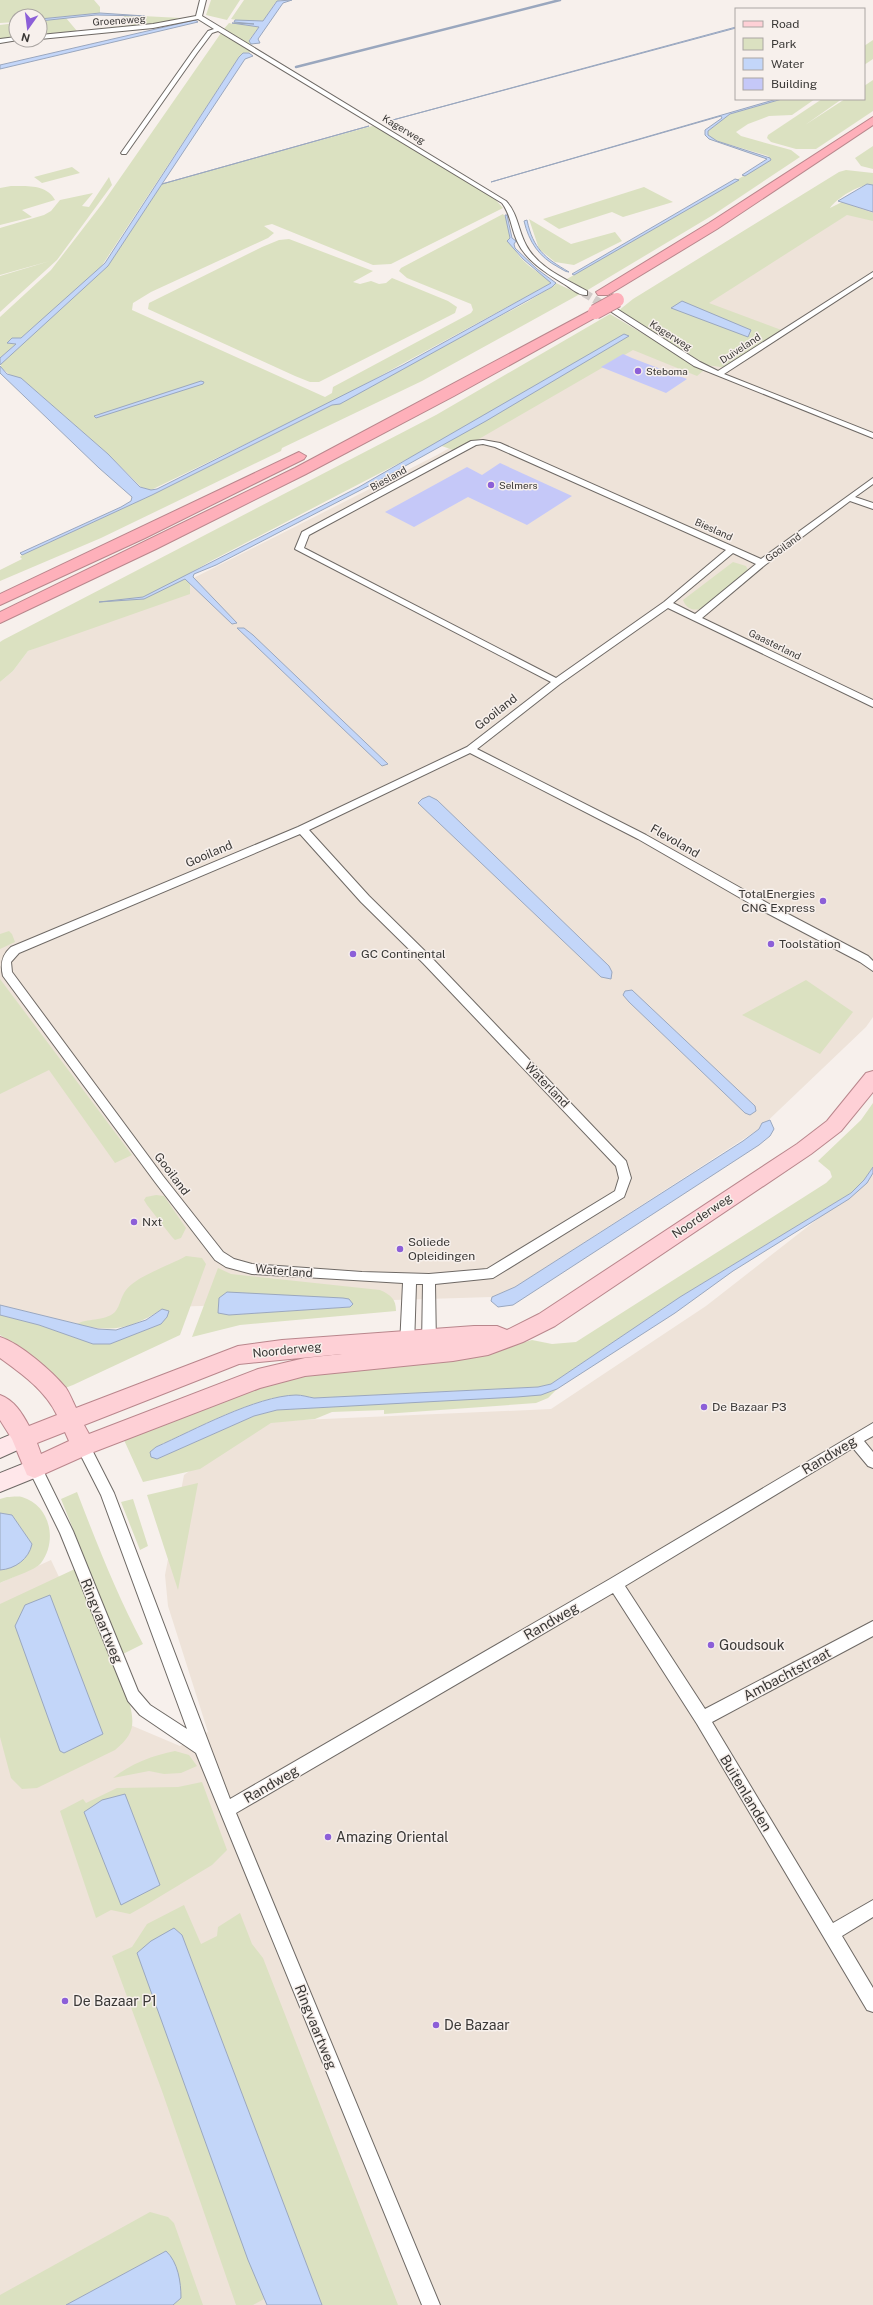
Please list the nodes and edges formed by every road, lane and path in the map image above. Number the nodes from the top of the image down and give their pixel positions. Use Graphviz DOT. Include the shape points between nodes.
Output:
graph roads {
  1 [pos="203,0"];
  2 [pos="199,17"];
  3 [pos="218,29"];
  4 [pos="48,35"];
  5 [pos="873,120"];
  6 [pos="124,152"];
  7 [pos="873,274"];
  8 [pos="630,292"];
  9 [pos="583,298"];
  10 [pos="615,306"];
  11 [pos="568,312"];
  12 [pos="718,374"];
  13 [pos="428,389"];
  14 [pos="873,436"];
  15 [pos="873,480"];
  16 [pos="850,498"];
  17 [pos="873,506"];
  18 [pos="181,533"];
  19 [pos="139,535"];
  20 [pos="732,550"];
  21 [pos="762,563"];
  22 [pos="0,586"];
  23 [pos="0,600"];
  24 [pos="667,604"];
  25 [pos="0,618"];
  26 [pos="696,618"];
  27 [pos="0,632"];
  28 [pos="557,682"];
  29 [pos="873,704"];
  30 [pos="470,749"];
  31 [pos="302,829"];
  32 [pos="870,962"];
  33 [pos="873,1078"];
  34 [pos="230,1263"];
  35 [pos="410,1279"];
  36 [pos="429,1279"];
  37 [pos="0,1346"];
  38 [pos="429,1346"];
  39 [pos="407,1348"];
  40 [pos="0,1405"];
  41 [pos="71,1419"];
  42 [pos="873,1429"];
  43 [pos="24,1438"];
  44 [pos="855,1440"];
  45 [pos="83,1446"];
  46 [pos="0,1449"];
  47 [pos="873,1462"];
  48 [pos="35,1468"];
  49 [pos="0,1483"];
  50 [pos="615,1584"];
  51 [pos="873,1628"];
  52 [pos="702,1719"];
  53 [pos="202,1748"];
  54 [pos="226,1810"];
  55 [pos="873,1908"];
  56 [pos="830,1934"];
  57 [pos="873,2004"];
  58 [pos="431,2305"];
  1 -- 2 [label="street"];
  2 -- 3 [label="street, Kagerweg"];
  2 -- 4 [label="street, Groeneweg" via="153,26"];
  3 -- 6 [label="street" via="210,32"];
  3 -- 9 [label="street, Kagerweg" via="504,202 514,216 523,247 536,262"];
  5 -- 9 [label="highway" via="713,226 603,292"];
  7 -- 12 [label="street, Duiveland"];
  8 -- 10 [label="highway"];
  9 -- 11 [label="highway"];
  10 -- 12 [label="street, Kagerweg" via="697,364"];
  10 -- 18 [label="highway, bridge" via="595,312 419,411"];
  12 -- 14 [label="street, Duiveland"];
  13 -- 19 [label="highway"];
  15 -- 16 [label="street, Gooiland"];
  16 -- 17 [label="street"];
  16 -- 21 [label="street, Gooiland"];
  18 -- 25 [label="highway"];
  18 -- 27 [label="highway" via="142,559"];
  19 -- 22 [label="highway" via="86,550"];
  19 -- 23 [label="highway"];
  20 -- 21 [label="street, Biesland"];
  20 -- 24 [label="street, Gooiland"];
  20 -- 28 [label="street, Biesland" via="497,444 483,442 474,443 305,534 299,550"];
  21 -- 26 [label="street, Gooiland"];
  24 -- 26 [label="street, Gaasterland"];
  24 -- 28 [label="street, Gooiland"];
  26 -- 29 [label="street, Gaasterland"];
  28 -- 30 [label="street, Gooiland"];
  30 -- 31 [label="street, Gooiland"];
  30 -- 32 [label="street, Flevoland" via="642,837 767,908"];
  31 -- 34 [label="street, Gooiland" via="15,950 7,956 4,964 7,973 159,1179 219,1256"];
  31 -- 36 [label="street, Waterland" via="365,899 427,960 622,1164 625,1178 620,1194 514,1261 489,1274"];
  33 -- 38 [label="main road, Noorderweg" via="834,1126 804,1149 547,1320 488,1346"];
  34 -- 35 [label="street, Waterland" via="252,1269"];
  35 -- 36 [label="street, Waterland"];
  35 -- 39 [label="street"];
  36 -- 38 [label="street"];
  37 -- 41 [label="main road" via="35,1372 59,1396"];
  38 -- 39 [label="main road, Noorderweg"];
  39 -- 41 [label="main road, Noorderweg" via="282,1350 238,1355"];
  39 -- 45 [label="main road, Noorderweg" via="305,1367 258,1379"];
  40 -- 43 [label="main road" via="11,1416"];
  41 -- 43 [label="main road, Noorderweg"];
  41 -- 45 [label="main road"];
  42 -- 44 [label="street, Randweg"];
  43 -- 46 [label="main road"];
  43 -- 48 [label="main road"];
  44 -- 47 [label="street"];
  44 -- 50 [label="street, Randweg"];
  45 -- 48 [label="main road, Noorderweg"];
  45 -- 53 [label="street, Ringvaartweg" via="107,1493"];
  48 -- 49 [label="main road"];
  48 -- 53 [label="street, Ringvaartweg" via="66,1531 133,1696 146,1710"];
  50 -- 52 [label="street, Buitenlanden"];
  50 -- 54 [label="street, Randweg"];
  51 -- 52 [label="street, Ambachtstraat"];
  52 -- 56 [label="street, Buitenlanden"];
  53 -- 54 [label="street, Ringvaartweg"];
  54 -- 58 [label="street, Ringvaartweg"];
  55 -- 56 [label="street"];
  56 -- 57 [label="street, Buitenlanden"];
}
